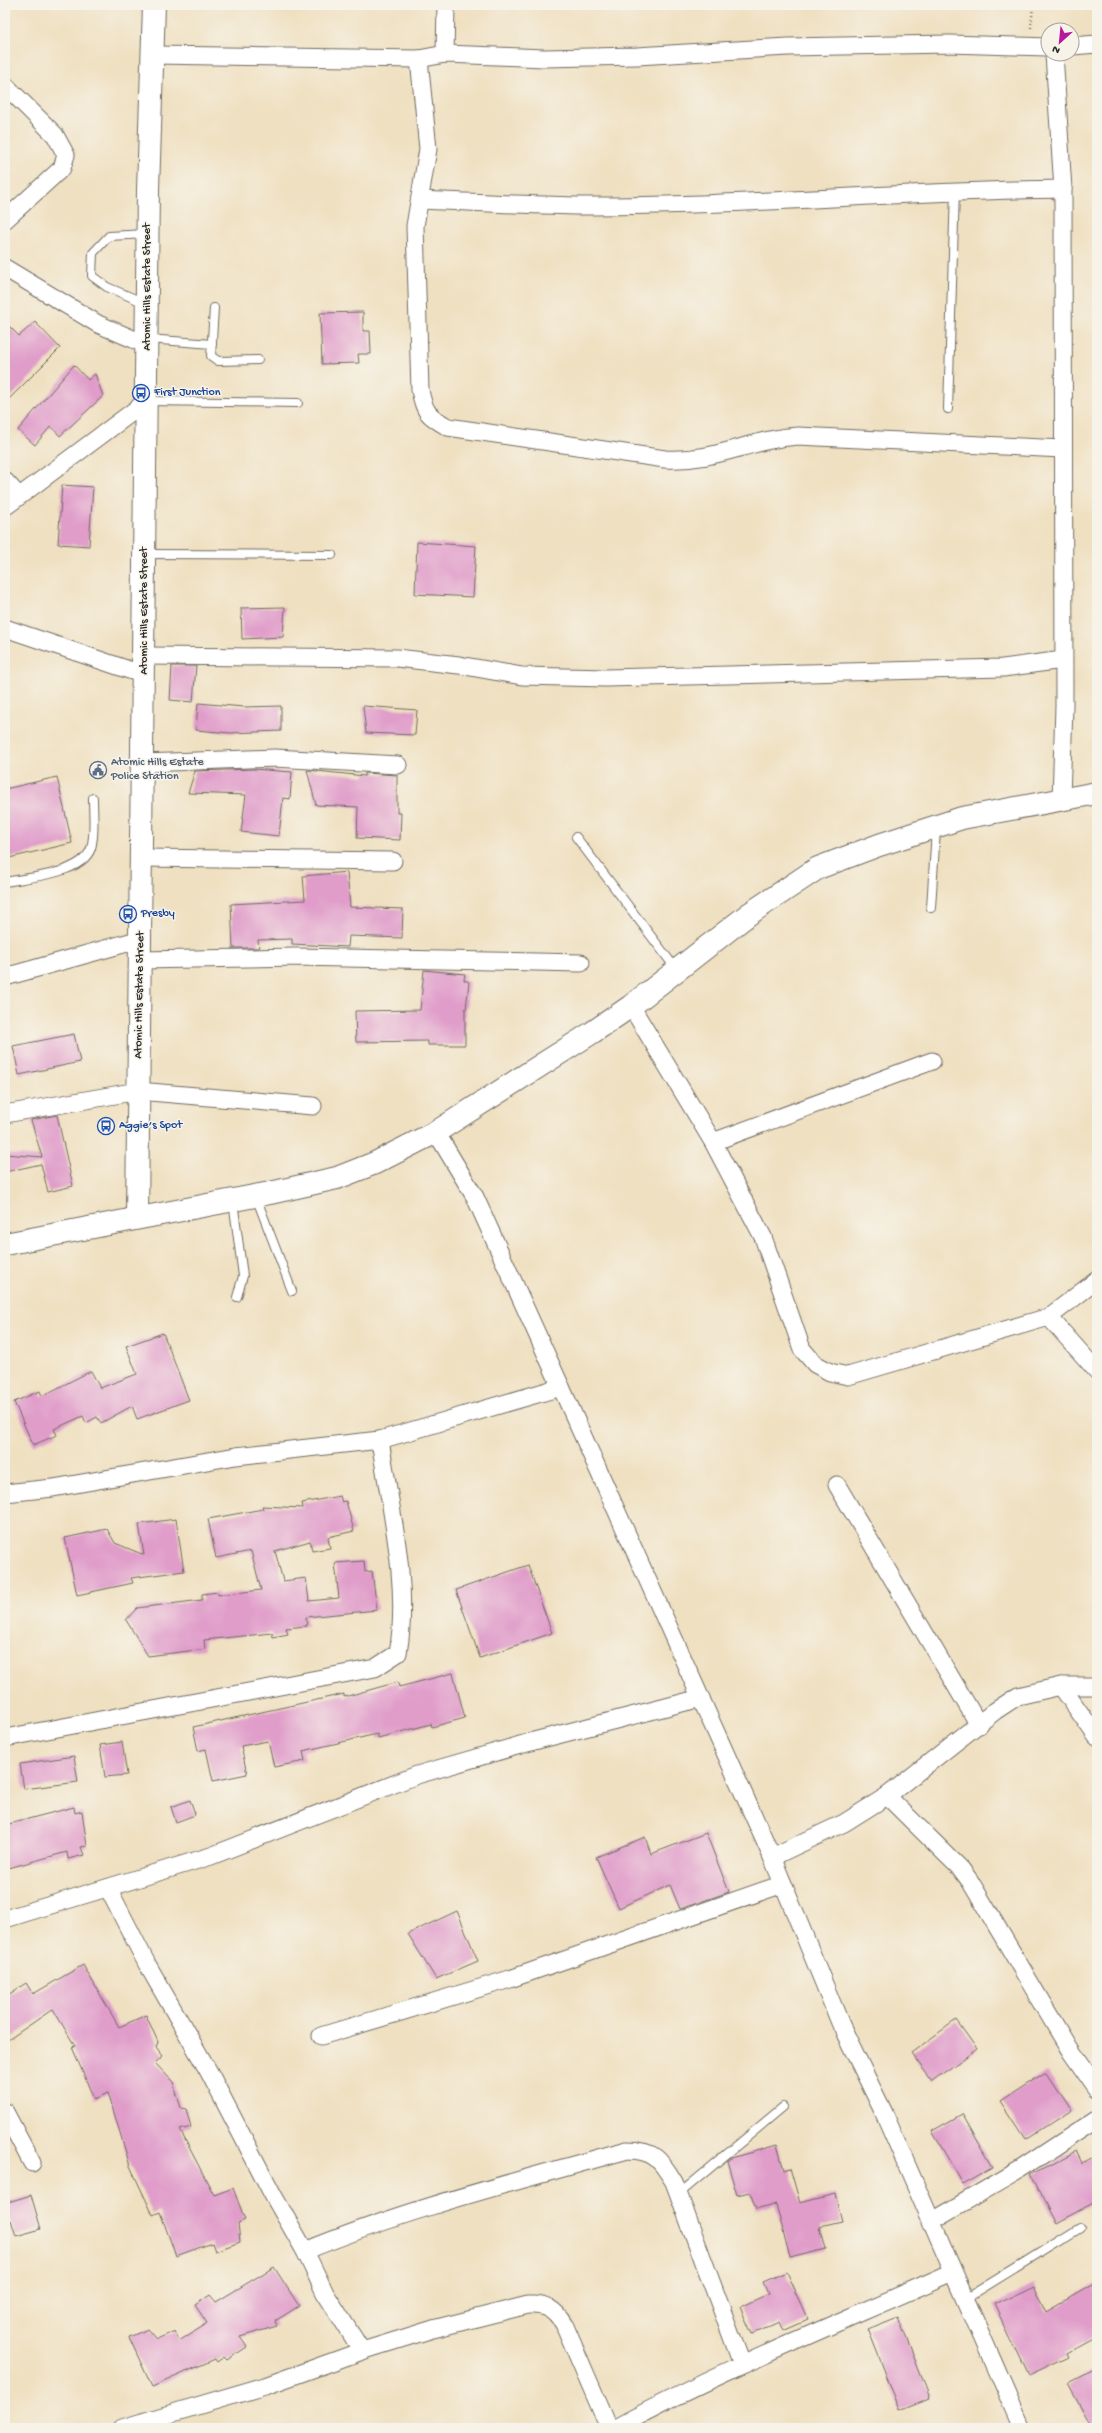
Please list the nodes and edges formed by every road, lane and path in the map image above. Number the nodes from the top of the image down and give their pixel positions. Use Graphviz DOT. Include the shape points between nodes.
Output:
graph roads {
  1 [pos="154,5"];
  2 [pos="446,5"];
  3 [pos="1033,5"];
  4 [pos="1097,44"];
  5 [pos="1080,45"];
  6 [pos="1030,46"];
  7 [pos="1040,47"];
  8 [pos="445,54"];
  9 [pos="153,55"];
  10 [pos="419,59"];
  11 [pos="1055,62"];
  12 [pos="5,85"];
  13 [pos="1063,189"];
  14 [pos="955,190"];
  15 [pos="420,200"];
  16 [pos="5,220"];
  17 [pos="148,234"];
  18 [pos="5,268"];
  19 [pos="147,304"];
  20 [pos="214,308"];
  21 [pos="147,342"];
  22 [pos="212,344"];
  23 [pos="258,360"];
  24 [pos="147,401"];
  25 [pos="298,403"];
  26 [pos="948,410"];
  27 [pos="1064,449"];
  28 [pos="5,481"];
  29 [pos="18,495"];
  30 [pos="5,507"];
  31 [pos="145,554"];
  32 [pos="332,555"];
  33 [pos="5,628"];
  34 [pos="1063,660"];
  35 [pos="144,665"];
  36 [pos="144,763"];
  37 [pos="398,765"];
  38 [pos="1097,793"];
  39 [pos="92,798"];
  40 [pos="1061,800"];
  41 [pos="936,827"];
  42 [pos="576,837"];
  43 [pos="142,858"];
  44 [pos="394,862"];
  45 [pos="5,882"];
  46 [pos="931,908"];
  47 [pos="141,949"];
  48 [pos="581,963"];
  49 [pos="676,969"];
  50 [pos="5,977"];
  51 [pos="631,1006"];
  52 [pos="932,1061"];
  53 [pos="138,1091"];
  54 [pos="313,1106"];
  55 [pos="5,1114"];
  56 [pos="436,1132"];
  57 [pos="713,1142"];
  58 [pos="256,1195"];
  59 [pos="233,1199"];
  60 [pos="137,1218"];
  61 [pos="5,1244"];
  62 [pos="1097,1280"];
  63 [pos="292,1291"];
  64 [pos="237,1297"];
  65 [pos="1049,1317"];
  66 [pos="1097,1371"];
  67 [pos="561,1387"];
  68 [pos="380,1440"];
  69 [pos="837,1485"];
  70 [pos="5,1493"];
  71 [pos="1061,1686"];
  72 [pos="1097,1686"];
  73 [pos="701,1698"];
  74 [pos="979,1725"];
  75 [pos="1097,1736"];
  76 [pos="5,1738"];
  77 [pos="887,1796"];
  78 [pos="772,1857"];
  79 [pos="783,1884"];
  80 [pos="108,1888"];
  81 [pos="5,1919"];
  82 [pos="321,2036"];
  83 [pos="1097,2089"];
  84 [pos="783,2107"];
  85 [pos="5,2112"];
  86 [pos="1097,2120"];
  87 [pos="32,2163"];
  88 [pos="679,2194"];
  89 [pos="930,2222"];
  90 [pos="1080,2228"];
  91 [pos="305,2251"];
  92 [pos="953,2272"];
  93 [pos="965,2299"];
  94 [pos="362,2351"];
  95 [pos="742,2364"];
  96 [pos="634,2424"];
  97 [pos="122,2428"];
  98 [pos="609,2428"];
  99 [pos="615,2428"];
  100 [pos="1022,2428"];
  1 -- 9 [label="street, Atomic Hills Estate Street"];
  2 -- 8 [label="street"];
  3 -- 6 [label="path"];
  4 -- 5 [label="street"];
  6 -- 7 [label="street"];
  6 -- 8 [label="street" via="949,44 811,47 590,57"];
  8 -- 10 [label="street"];
  9 -- 10 [label="street"];
  9 -- 17 [label="street, Atomic Hills Estate Street"];
  10 -- 15 [label="street" via="428,149"];
  11 -- 13 [label="street"];
  12 -- 16 [label="street" via="55,135 66,155 62,168"];
  13 -- 14 [label="street"];
  13 -- 27 [label="street"];
  14 -- 15 [label="street" via="575,206"];
  14 -- 26 [label="lane"];
  15 -- 27 [label="street" via="415,226 420,390 423,408 434,419 448,427 665,459 688,460 728,452 774,437 798,436"];
  17 -- 19 [label="street, Atomic Hills Estate Street"];
  17 -- 19 [label="lane" via="109,236 93,253 92,276 107,287"];
  18 -- 21 [label="street" via="98,324"];
  19 -- 21 [label="street, Atomic Hills Estate Street"];
  20 -- 22 [label="lane"];
  21 -- 22 [label="lane"];
  21 -- 24 [label="street, Atomic Hills Estate Street"];
  22 -- 23 [label="lane" via="211,356 218,361"];
  24 -- 25 [label="lane"];
  24 -- 29 [label="street"];
  24 -- 31 [label="street, Atomic Hills Estate Street"];
  27 -- 34 [label="street"];
  28 -- 29 [label="street"];
  29 -- 30 [label="street"];
  31 -- 32 [label="lane"];
  31 -- 35 [label="street, Atomic Hills Estate Street"];
  33 -- 35 [label="street"];
  34 -- 35 [label="street" via="1003,668 606,678 522,676 396,658"];
  34 -- 40 [label="street"];
  35 -- 36 [label="street, Atomic Hills Estate Street"];
  36 -- 37 [label="street" via="275,758"];
  36 -- 43 [label="street, Atomic Hills Estate Street"];
  38 -- 40 [label="street"];
  39 -- 45 [label="lane" via="92,845 86,859 72,868"];
  40 -- 41 [label="street" via="962,818"];
  41 -- 46 [label="lane"];
  41 -- 49 [label="street" via="818,868 749,914"];
  42 -- 49 [label="lane"];
  43 -- 44 [label="street"];
  43 -- 47 [label="street, Atomic Hills Estate Street"];
  47 -- 48 [label="street" via="296,957"];
  47 -- 50 [label="street"];
  47 -- 53 [label="street, Atomic Hills Estate Street"];
  49 -- 51 [label="street"];
  51 -- 56 [label="street"];
  51 -- 57 [label="street"];
  52 -- 57 [label="street"];
  53 -- 54 [label="street"];
  53 -- 55 [label="street"];
  53 -- 60 [label="street, Atomic Hills Estate Street"];
  56 -- 58 [label="street" via="376,1163 337,1178"];
  56 -- 67 [label="street" via="474,1197"];
  57 -- 65 [label="street" via="763,1237 802,1349 815,1364 825,1370 848,1376"];
  58 -- 59 [label="street"];
  58 -- 63 [label="lane"];
  59 -- 60 [label="street"];
  59 -- 64 [label="lane" via="242,1276"];
  60 -- 61 [label="street"];
  62 -- 65 [label="street"];
  65 -- 66 [label="street"];
  67 -- 68 [label="street"];
  67 -- 73 [label="street"];
  68 -- 70 [label="street" via="236,1456 53,1488"];
  68 -- 76 [label="street" via="401,1583 403,1628 398,1653 375,1668"];
  69 -- 74 [label="street"];
  71 -- 72 [label="street"];
  71 -- 74 [label="street" via="1018,1696"];
  71 -- 75 [label="street"];
  73 -- 78 [label="street"];
  73 -- 80 [label="street" via="534,1741 416,1775 211,1856"];
  74 -- 77 [label="street"];
  77 -- 78 [label="street" via="844,1823"];
  77 -- 83 [label="street" via="970,1881 1071,2052"];
  78 -- 79 [label="street"];
  79 -- 82 [label="street" via="510,1979"];
  79 -- 89 [label="street" via="841,2025 884,2113"];
  80 -- 81 [label="street"];
  80 -- 91 [label="street"];
  84 -- 88 [label="lane"];
  85 -- 87 [label="street"];
  86 -- 89 [label="street" via="1021,2169"];
  88 -- 91 [label="street" via="659,2160 651,2153 627,2150 472,2194 350,2233"];
  88 -- 95 [label="street"];
  89 -- 92 [label="street"];
  90 -- 93 [label="lane"];
  91 -- 94 [label="street" via="336,2314"];
  92 -- 93 [label="street"];
  92 -- 95 [label="street"];
  93 -- 100 [label="street"];
  94 -- 97 [label="street" via="265,2386"];
  94 -- 98 [label="street" via="433,2329 540,2304 557,2313 564,2324"];
  95 -- 96 [label="street" via="673,2396"];
  96 -- 99 [label="street"];
}
